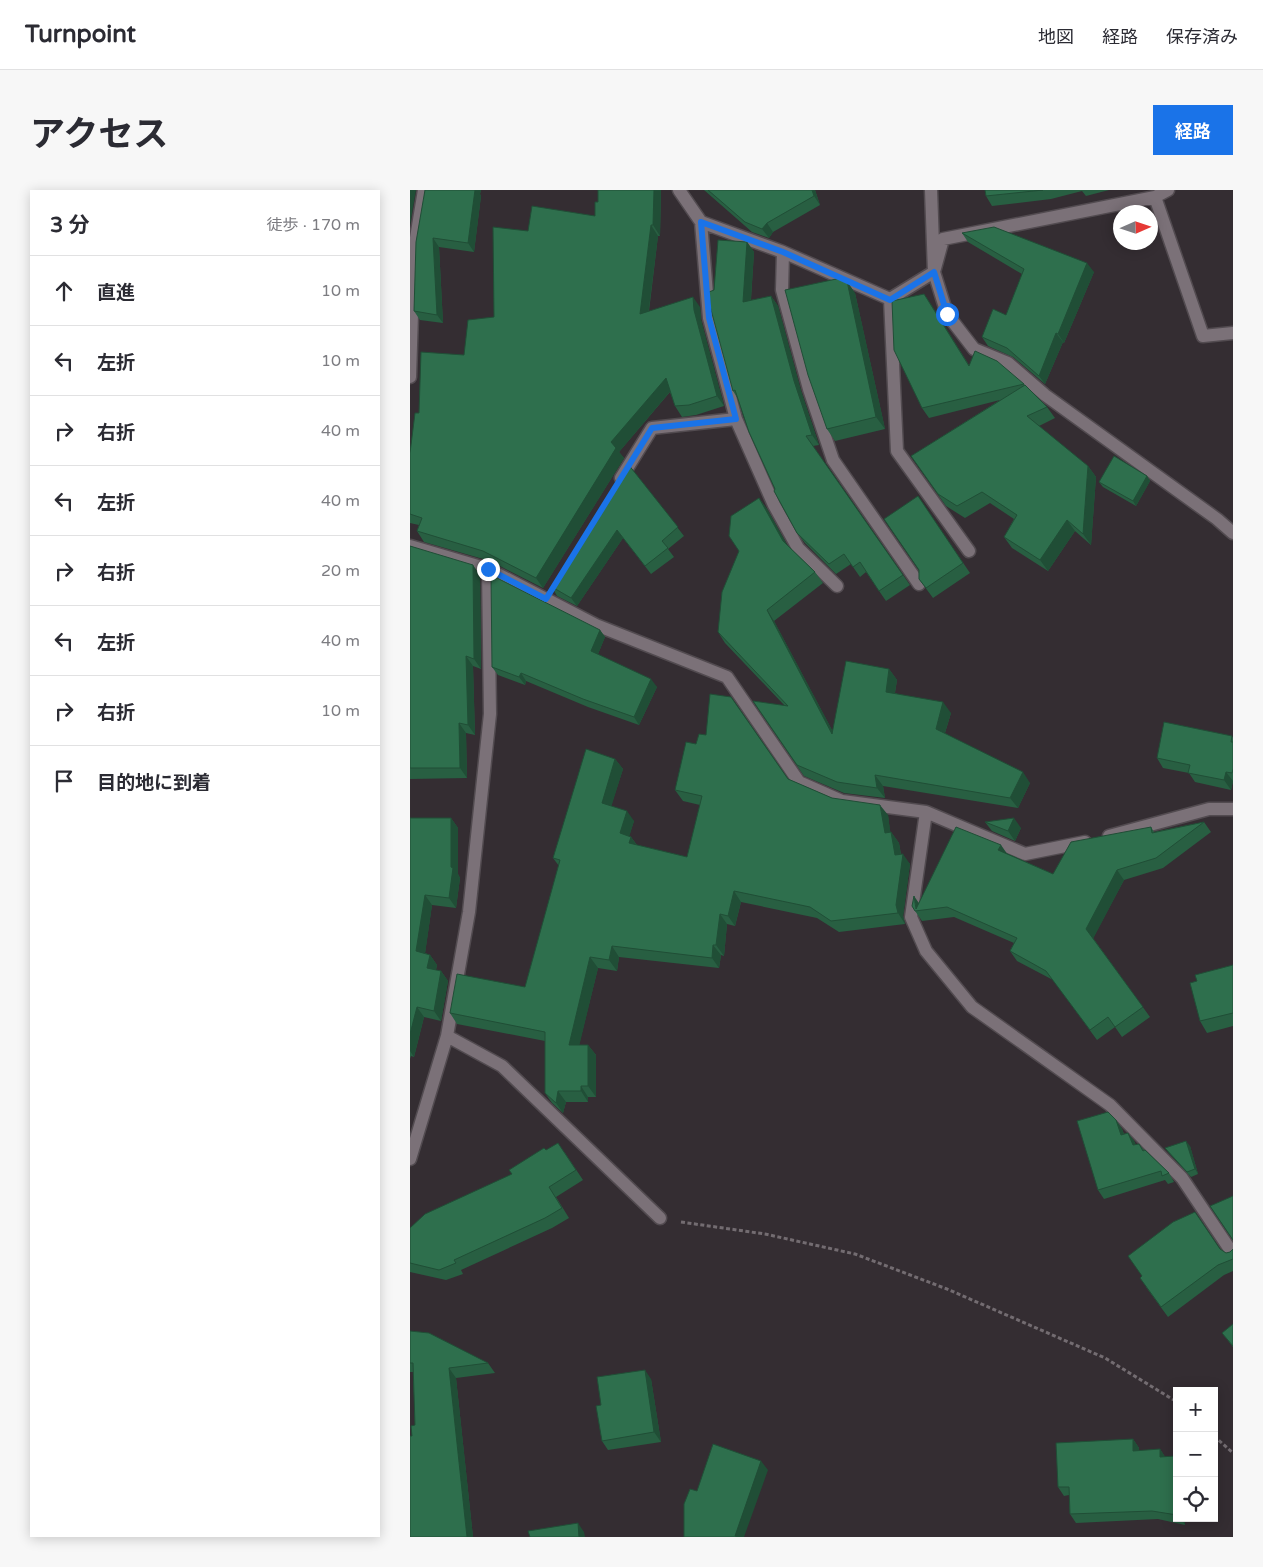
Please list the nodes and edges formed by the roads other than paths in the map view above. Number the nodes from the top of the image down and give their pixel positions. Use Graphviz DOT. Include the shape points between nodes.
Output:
graph roads {
  1 [pos="424,190"];
  2 [pos="678,190"];
  3 [pos="930,190"];
  4 [pos="1168,190"];
  5 [pos="1155,197"];
  6 [pos="701,222"];
  7 [pos="783,252"];
  8 [pos="934,272"];
  9 [pos="890,300"];
  10 [pos="1233,333"];
  11 [pos="410,377"];
  12 [pos="736,419"];
  13 [pos="617,485"];
  14 [pos="1233,533"];
  15 [pos="410,546"];
  16 [pos="969,552"];
  17 [pos="488,569"];
  18 [pos="919,584"];
  19 [pos="837,586"];
  20 [pos="1233,809"];
  21 [pos="926,812"];
  22 [pos="448,1036"];
  23 [pos="410,1159"];
  24 [pos="660,1218"];
  25 [pos="1233,1254"];
  1 -- 11 [label="street" via="414,250"];
  2 -- 6 [label="street"];
  3 -- 8 [label="street"];
  4 -- 5 [label="street"];
  5 -- 8 [label="street" via="943,240"];
  5 -- 10 [label="street" via="1203,336"];
  6 -- 7 [label="street"];
  6 -- 12 [label="street" via="709,318"];
  7 -- 9 [label="street"];
  7 -- 18 [label="street" via="782,290 809,389 833,460"];
  8 -- 9 [label="street"];
  8 -- 14 [label="street" via="947,314 974,349 1008,363 1045,395"];
  9 -- 16 [label="street" via="897,451"];
  12 -- 13 [label="street" via="652,428"];
  12 -- 19 [label="street" via="774,505 798,548"];
  15 -- 17 [label="street"];
  17 -- 21 [label="street" via="549,595 596,625 727,677 799,782 842,801"];
  17 -- 22 [label="street" via="490,714 470,912"];
  20 -- 21 [label="street" via="1209,809 1094,840 1025,854"];
  21 -- 25 [label="street" via="912,917 926,951 972,1007 1110,1105 1182,1178"];
  22 -- 23 [label="street"];
  22 -- 24 [label="street" via="502,1066"];
}
